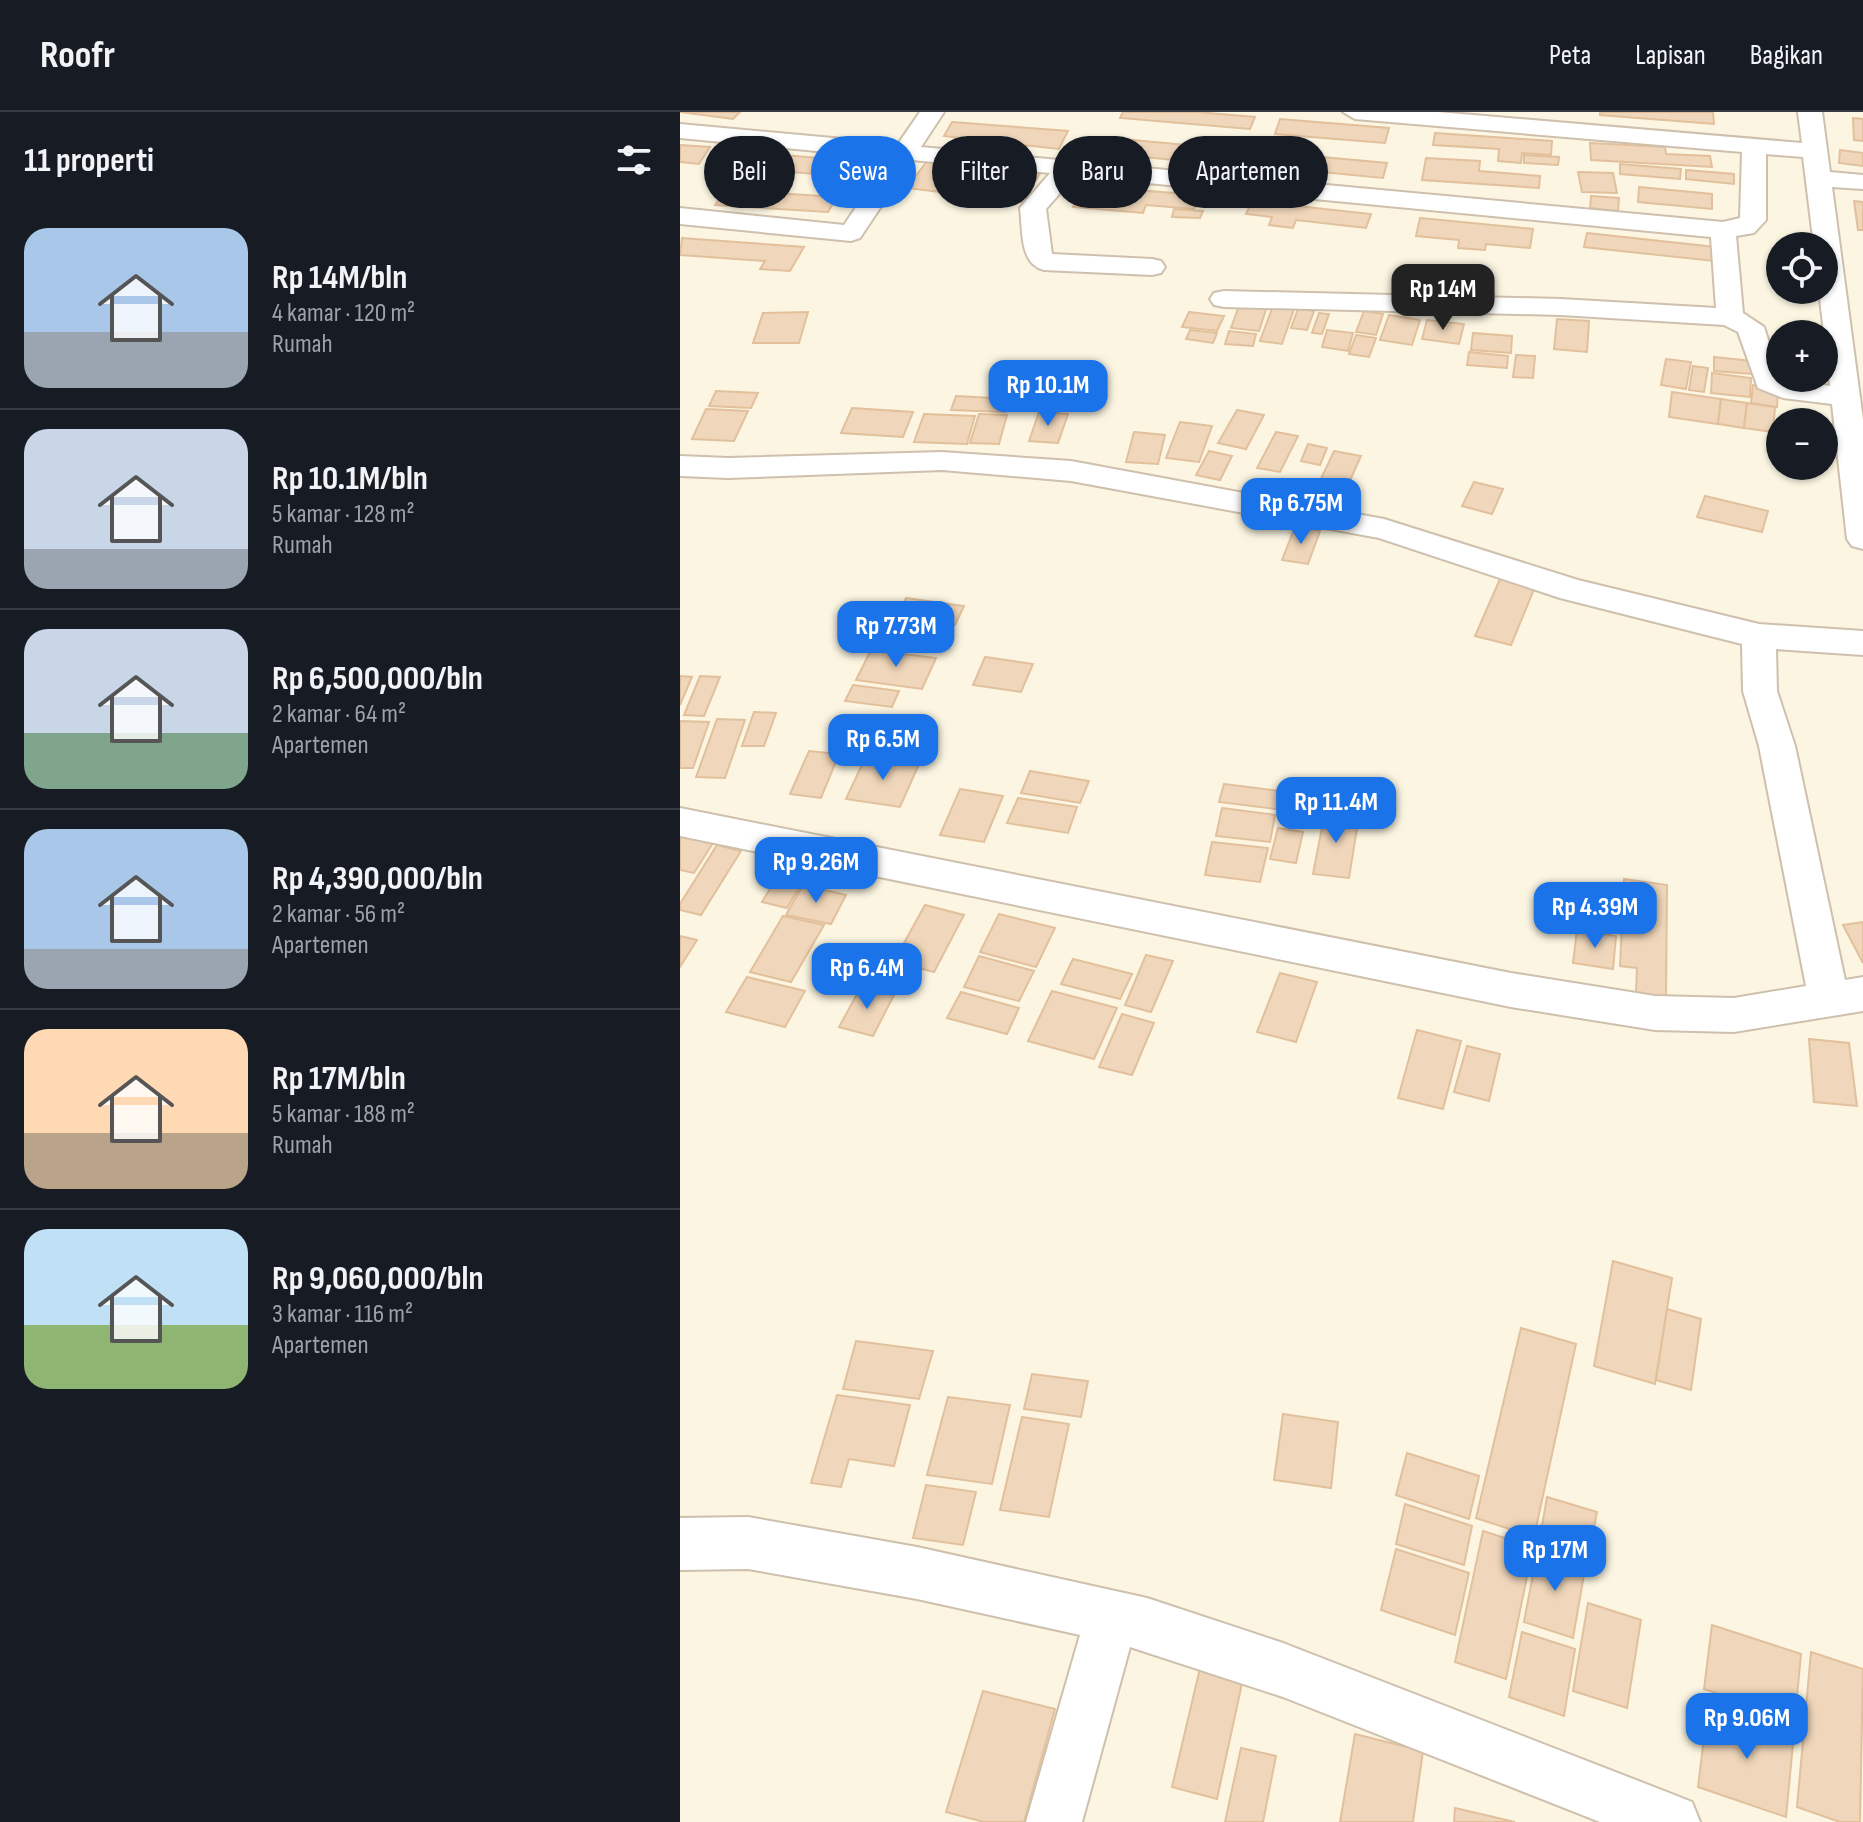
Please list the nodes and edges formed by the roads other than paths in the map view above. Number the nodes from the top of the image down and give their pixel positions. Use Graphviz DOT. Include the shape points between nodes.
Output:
graph roads {
  1 [pos="747,112"];
  2 [pos="932,112"];
  3 [pos="1355,112"];
  4 [pos="1810,112"];
  5 [pos="680,131"];
  6 [pos="728,136"];
  7 [pos="916,136"];
  8 [pos="1754,146"];
  9 [pos="1815,151"];
  10 [pos="916,152"];
  11 [pos="1053,165"];
  12 [pos="1152,175"];
  13 [pos="1818,179"];
  14 [pos="1863,182"];
  15 [pos="1053,185"];
  16 [pos="868,208"];
  17 [pos="680,216"];
  18 [pos="1723,230"];
  19 [pos="1824,232"];
  20 [pos="1152,267"];
  21 [pos="1838,284"];
  22 [pos="1863,287"];
  23 [pos="1224,299"];
  24 [pos="1833,304"];
  25 [pos="1730,317"];
  26 [pos="1851,405"];
  27 [pos="680,466"];
  28 [pos="1863,539"];
  29 [pos="1759,636"];
  30 [pos="1863,643"];
  31 [pos="680,822"];
  32 [pos="1851,997"];
  33 [pos="680,1544"];
  34 [pos="1112,1616"];
  35 [pos="1054,1822"];
  36 [pos="1672,1822"];
  1 -- 6 [label="street"];
  2 -- 7 [label="street"];
  3 -- 8 [label="street"];
  4 -- 9 [label="street"];
  5 -- 6 [label="street"];
  8 -- 9 [label="street"];
  8 -- 18 [label="street" via="1753,220 1745,228"];
  9 -- 13 [label="street"];
  10 -- 11 [label="street"];
  12 -- 18 [label="street"];
  13 -- 14 [label="street"];
  13 -- 19 [label="street"];
  15 -- 20 [label="street" via="1033,208 1044,262"];
  16 -- 17 [label="street" via="851,233"];
  18 -- 25 [label="street"];
  21 -- 22 [label="street"];
  23 -- 25 [label="street"];
  24 -- 26 [label="street"];
  25 -- 26 [label="street" via="1750,327 1768,382"];
  26 -- 28 [label="street"];
  27 -- 29 [label="street" via="942,461 1071,471 1384,529 1572,590"];
  29 -- 30 [label="street"];
  29 -- 32 [label="street" via="1760,691"];
  31 -- 32 [label="street" via="1511,990 1641,1011 1734,1015"];
  33 -- 34 [label="street" via="748,1543"];
  34 -- 35 [label="street"];
  34 -- 36 [label="street" via="1283,1670"];
}
